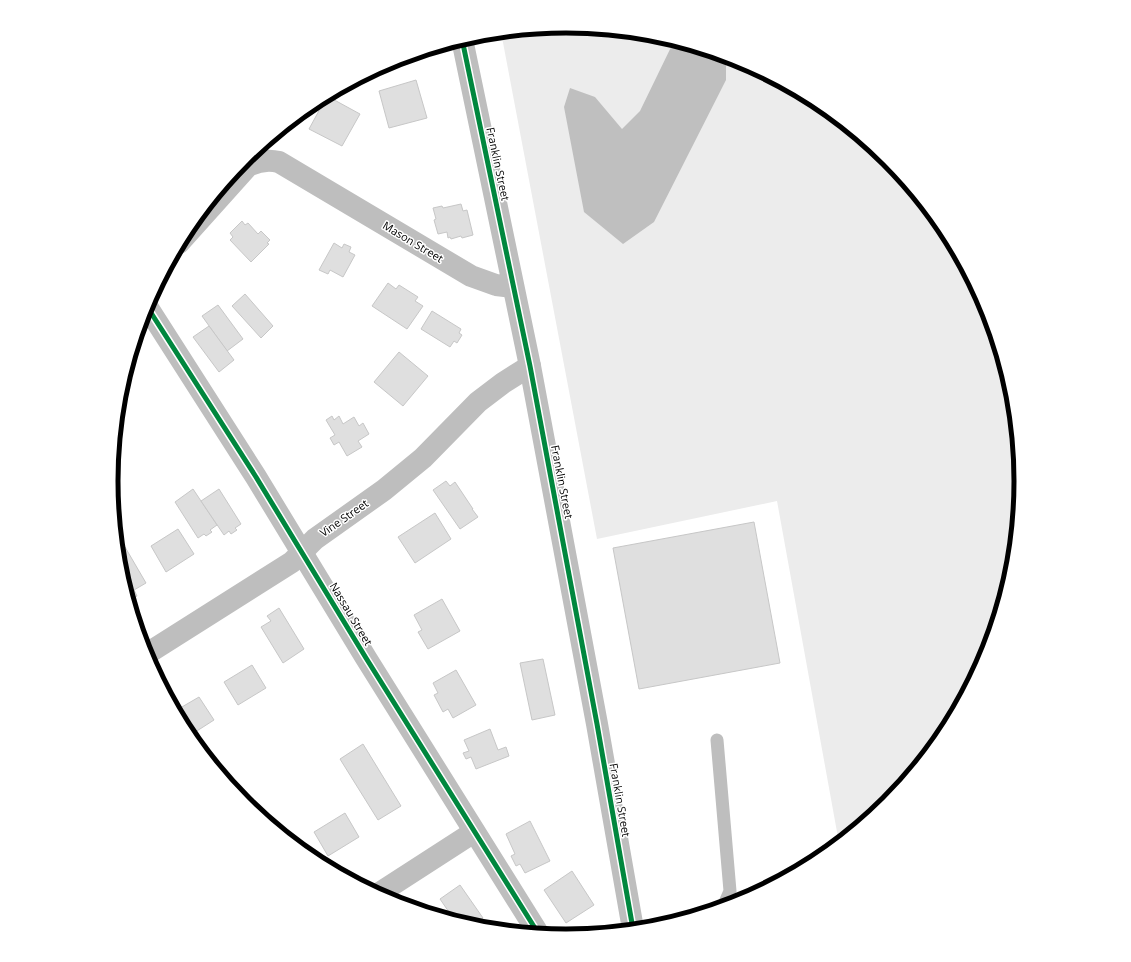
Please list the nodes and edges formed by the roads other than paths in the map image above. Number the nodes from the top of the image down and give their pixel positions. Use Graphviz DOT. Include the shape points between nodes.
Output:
graph roads {
  1 [pos="463,45"];
  2 [pos="209,210"];
  3 [pos="513,287"];
  4 [pos="151,313"];
  5 [pos="530,366"];
  6 [pos="302,553"];
  7 [pos="152,651"];
  8 [pos="717,740"];
  9 [pos="474,832"];
  10 [pos="384,890"];
  11 [pos="726,899"];
  12 [pos="632,924"];
  13 [pos="535,928"];
  1 -- 3 [label="street, Franklin Street"];
  2 -- 3 [label="street, Mason Street" via="248,166 259,161 272,160 471,276 496,285"];
  3 -- 5 [label="street, Franklin Street"];
  4 -- 6 [label="street, Nassau Street"];
  5 -- 6 [label="street, Vine Street" via="478,402 422,458 384,490 321,534"];
  5 -- 12 [label="street, Franklin Street"];
  6 -- 7 [label="street, Vine Street" via="292,562"];
  6 -- 9 [label="street, Nassau Street"];
  8 -- 11 [label="lane" via="730,891"];
  9 -- 10 [label="street"];
  9 -- 13 [label="street, Nassau Street"];
}
